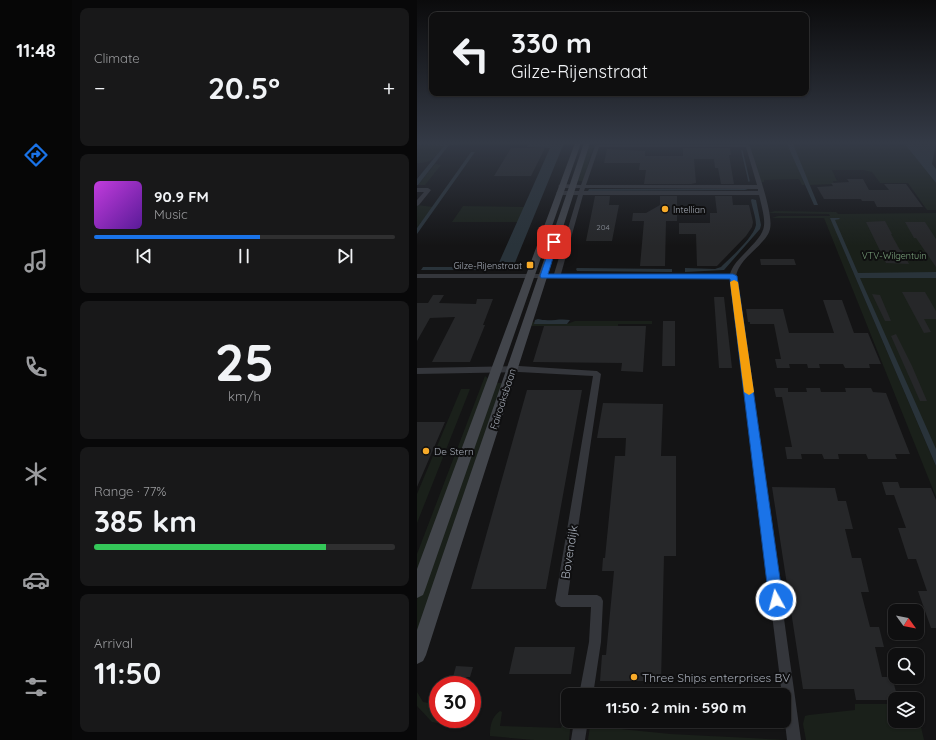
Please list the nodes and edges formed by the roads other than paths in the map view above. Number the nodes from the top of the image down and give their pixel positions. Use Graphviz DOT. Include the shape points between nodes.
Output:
graph roads {
  1 [pos="573,178"];
  2 [pos="575,178"];
  3 [pos="578,178"];
  4 [pos="756,178"];
  5 [pos="417,190"];
  6 [pos="571,190"];
  7 [pos="759,190"];
  8 [pos="417,204"];
  9 [pos="417,276"];
  10 [pos="529,276"];
  11 [pos="543,276"];
  12 [pos="557,276"];
  13 [pos="733,276"];
  14 [pos="417,370"];
  15 [pos="495,370"];
  16 [pos="513,370"];
  17 [pos="417,590"];
  18 [pos="417,655"];
  19 [pos="587,688"];
  20 [pos="580,728"];
  21 [pos="578,740"];
  22 [pos="794,740"];
  1 -- 6 [label="main road, Fairoaksbaan"];
  2 -- 6 [label="main road, Fairoaksbaan"];
  3 -- 6 [label="street"];
  4 -- 7 [label="street"];
  5 -- 8 [label="street" via="428,190"];
  6 -- 7 [label="street"];
  6 -- 10 [label="main road, Fairoaksbaan"];
  6 -- 11 [label="main road, Fairoaksbaan"];
  6 -- 12 [label="street"];
  7 -- 13 [label="street" via="767,215 768,229 737,267"];
  9 -- 10 [label="street"];
  10 -- 11 [label="street"];
  10 -- 15 [label="main road, Fairoaksbaan"];
  11 -- 12 [label="street"];
  11 -- 16 [label="main road, Fairoaksbaan"];
  12 -- 13 [label="street"];
  13 -- 22 [label="street"];
  14 -- 15 [label="street"];
  15 -- 16 [label="street"];
  15 -- 17 [label="main road, Fairoaksbaan"];
  16 -- 18 [label="main road, Fairoaksbaan"];
  16 -- 19 [label="street, Bovendijk" via="597,374 561,601 597,602 595,642"];
  20 -- 21 [label="street"];
}
